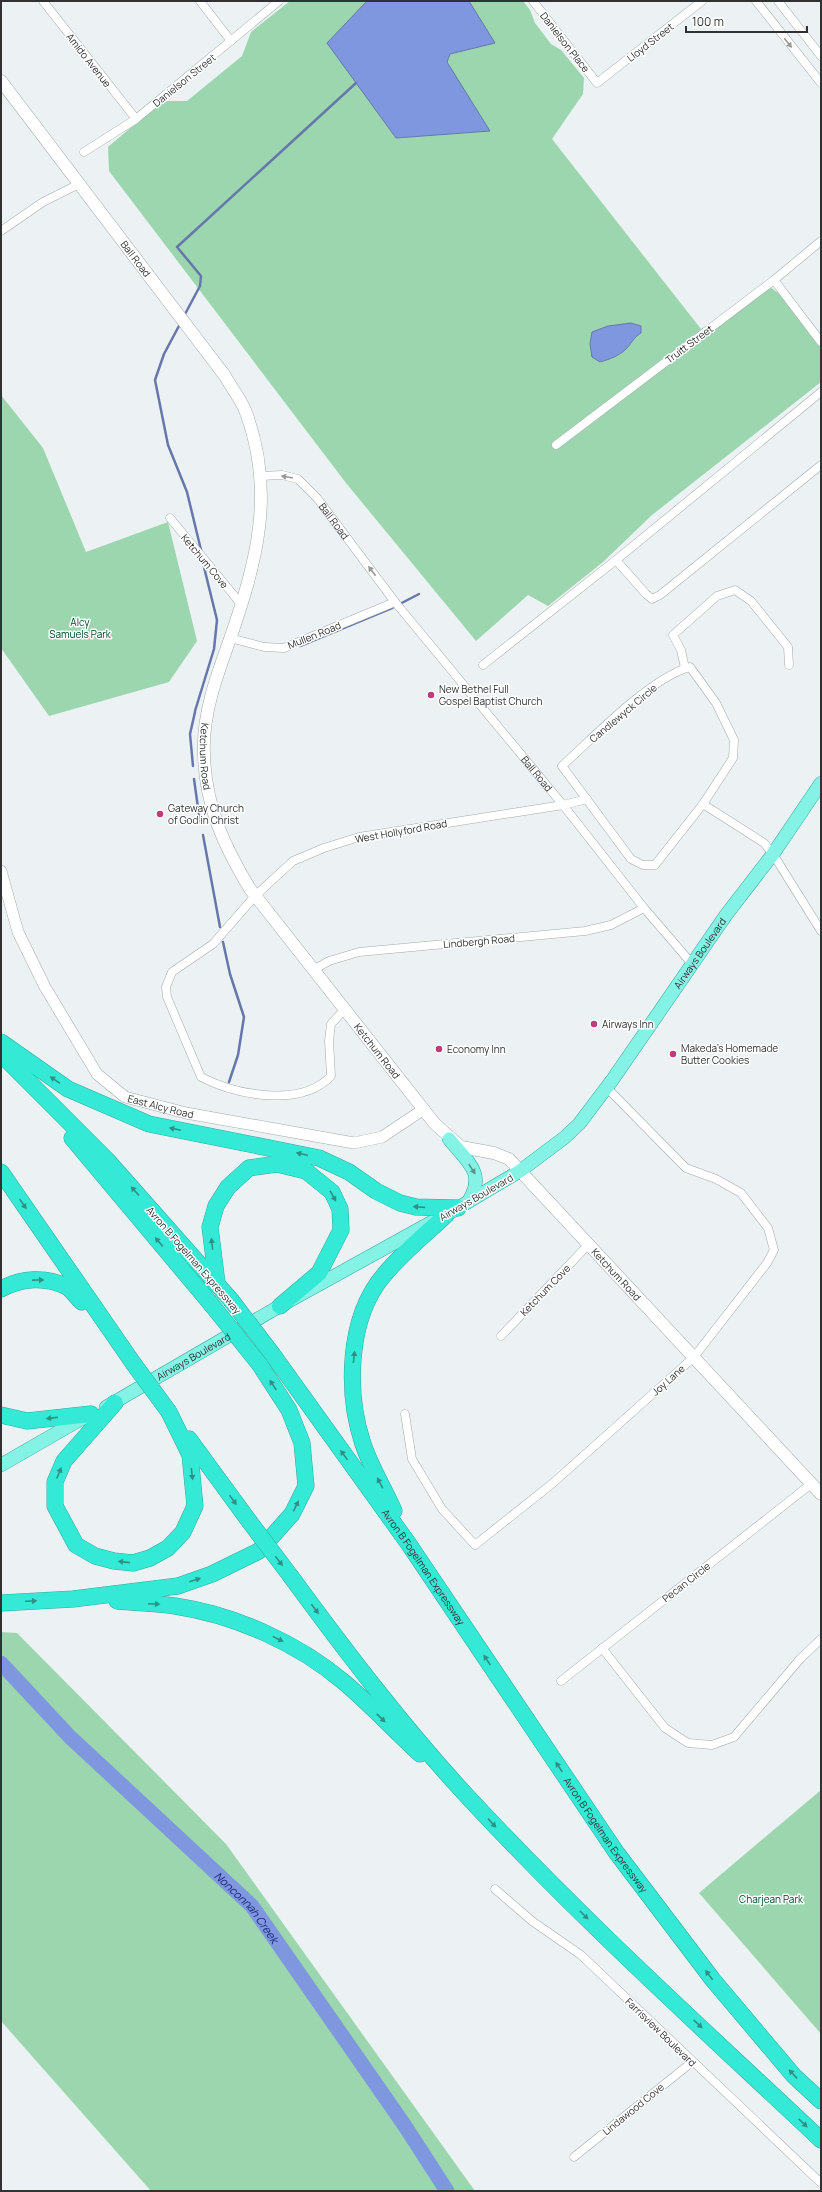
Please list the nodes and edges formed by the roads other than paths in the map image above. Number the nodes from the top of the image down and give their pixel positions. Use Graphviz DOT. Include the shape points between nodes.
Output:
graph roads {
  1 [pos="43,1"];
  2 [pos="200,1"];
  3 [pos="279,1"];
  4 [pos="533,1"];
  5 [pos="702,1"];
  6 [pos="756,1"];
  7 [pos="778,1"];
  8 [pos="231,41"];
  9 [pos="821,56"];
  10 [pos="1,80"];
  11 [pos="597,83"];
  12 [pos="821,83"];
  13 [pos="136,119"];
  14 [pos="84,152"];
  15 [pos="80,184"];
  16 [pos="1,231"];
  17 [pos="821,241"];
  18 [pos="774,280"];
  19 [pos="821,342"];
  20 [pos="821,392"];
  21 [pos="556,445"];
  22 [pos="821,464"];
  23 [pos="261,476"];
  24 [pos="170,518"];
  25 [pos="616,560"];
  26 [pos="240,604"];
  27 [pos="398,605"];
  28 [pos="230,638"];
  29 [pos="483,665"];
  30 [pos="789,665"];
  31 [pos="685,668"];
  32 [pos="821,783"];
  33 [pos="587,799"];
  34 [pos="703,804"];
  35 [pos="563,805"];
  36 [pos="773,854"];
  37 [pos="1,871"];
  38 [pos="255,896"];
  39 [pos="644,908"];
  40 [pos="821,931"];
  41 [pos="693,965"];
  42 [pos="313,970"];
  43 [pos="345,1009"];
  44 [pos="1,1042"];
  45 [pos="1,1054"];
  46 [pos="27,1080"];
  47 [pos="607,1088"];
  48 [pos="424,1109"];
  49 [pos="450,1139"];
  50 [pos="520,1171"];
  51 [pos="1,1172"];
  52 [pos="458,1208"];
  53 [pos="589,1244"];
  54 [pos="217,1283"];
  55 [pos="1,1289"];
  56 [pos="280,1306"];
  57 [pos="501,1336"];
  58 [pos="115,1337"];
  59 [pos="694,1356"];
  60 [pos="266,1360"];
  61 [pos="115,1403"];
  62 [pos="169,1412"];
  63 [pos="91,1414"];
  64 [pos="405,1414"];
  65 [pos="1,1415"];
  66 [pos="3,1464"];
  67 [pos="811,1484"];
  68 [pos="821,1493"];
  69 [pos="408,1543"];
  70 [pos="67,1599"];
  71 [pos="1,1603"];
  72 [pos="821,1639"];
  73 [pos="602,1648"];
  74 [pos="561,1681"];
  75 [pos="466,1794"];
  76 [pos="495,1889"];
  77 [pos="692,2062"];
  78 [pos="821,2101"];
  79 [pos="821,2140"];
  80 [pos="574,2157"];
  81 [pos="821,2183"];
  1 -- 13 [label="street, Amido Avenue"];
  2 -- 8 [label="street"];
  3 -- 8 [label="street, Danielson Street"];
  4 -- 11 [label="street, Danielson Place"];
  5 -- 11 [label="street, Lloyd Street"];
  6 -- 12 [label="street, one-way"];
  7 -- 9 [label="street"];
  8 -- 13 [label="street, Danielson Street"];
  10 -- 15 [label="main road, Ball Road"];
  13 -- 14 [label="street, Danielson Street"];
  15 -- 16 [label="street" via="43,202"];
  15 -- 23 [label="main road, Ball Road" via="225,376 244,409 254,439"];
  17 -- 18 [label="street, Truitt Street"];
  18 -- 19 [label="street"];
  18 -- 21 [label="street, Truitt Street"];
  20 -- 25 [label="street"];
  22 -- 25 [label="street" via="652,599"];
  23 -- 26 [label="main road, Ketchum Road" via="262,501 258,540"];
  27 -- 23 [label="street, Ball Road, one-way" via="317,498 298,479 282,475"];
  24 -- 26 [label="street, Ketchum Cove"];
  25 -- 29 [label="street"];
  26 -- 28 [label="main road, Ketchum Road"];
  27 -- 28 [label="street, Mullen Road" via="284,648 264,647"];
  27 -- 35 [label="street, Ball Road"];
  28 -- 38 [label="main road, Ketchum Road" via="219,668 207,719 204,753 212,811 227,850"];
  30 -- 31 [label="street" via="788,647 751,601 735,590 717,596 673,635 681,650"];
  31 -- 33 [label="street, Candlewyck Circle" via="647,690 562,766"];
  31 -- 34 [label="street, Candlewyck Circle" via="690,667 716,703 734,740 733,758"];
  32 -- 36 [label="main road, Airways Boulevard"];
  33 -- 34 [label="street, Candlewyck Circle" via="631,859 643,865 655,866"];
  33 -- 35 [label="street"];
  34 -- 36 [label="street" via="764,843"];
  35 -- 38 [label="street, West Hollyford Road" via="359,837 293,860"];
  35 -- 39 [label="street, Ball Road"];
  36 -- 40 [label="street"];
  36 -- 41 [label="main road, Airways Boulevard" via="726,915"];
  37 -- 48 [label="street, East Alcy Road" via="18,932 45,987 97,1074 125,1097 186,1113 354,1143 382,1137"];
  38 -- 42 [label="main road, Ketchum Road"];
  38 -- 43 [label="street, West Hollyford Road" via="213,944 177,969 167,980 168,997 201,1077 219,1085 270,1095 288,1095 320,1084 328,1079 332,1071 329,1041 331,1024"];
  39 -- 41 [label="street, Ball Road"];
  39 -- 42 [label="street, Lindbergh Road" via="611,925 585,931 359,952 330,961"];
  41 -- 47 [label="main road, Airways Boulevard"];
  42 -- 43 [label="main road, Ketchum Road"];
  43 -- 48 [label="main road, Ketchum Road"];
  52 -- 44 [label="highway, one-way" via="416,1207 400,1203 376,1191 349,1172 319,1158 149,1124 68,1089"];
  45 -- 46 [label="highway, Avron B Fogelman Expressway"];
  54 -- 46 [label="highway, Avron B Fogelman Expressway, one-way" via="108,1161"];
  60 -- 46 [label="highway, one-way, bridge" via="211,1304 65,1130"];
  47 -- 50 [label="main road, Airways Boulevard" via="574,1128"];
  47 -- 59 [label="street, Joy Lane" via="686,1168 716,1180 740,1194 768,1228 774,1250 767,1263"];
  48 -- 49 [label="main road, Ketchum Road"];
  49 -- 50 [label="main road, Ketchum Road" via="461,1147 494,1153 510,1159"];
  49 -- 52 [label="main road, one-way" via="475,1172 477,1184"];
  50 -- 52 [label="main road, Airways Boulevard"];
  50 -- 53 [label="main road, Ketchum Road"];
  51 -- 58 [label="highway, one-way"];
  52 -- 56 [label="main road, Airways Boulevard"];
  69 -- 52 [label="highway, one-way" via="374,1473 357,1425 353,1391 355,1346 359,1325 369,1298 383,1276"];
  53 -- 57 [label="street, Ketchum Cove"];
  53 -- 59 [label="main road, Ketchum Road"];
  54 -- 56 [label="highway, one-way" via="210,1227 216,1206 228,1187 249,1168 277,1164 306,1171 332,1192 340,1209 341,1230 320,1273"];
  54 -- 60 [label="highway, Avron B Fogelman Expressway, bridge" via="231,1300"];
  55 -- 58 [label="highway, one-way" via="14,1282 42,1279 68,1287"];
  56 -- 61 [label="main road, Airways Boulevard"];
  58 -- 62 [label="highway, bridge"];
  59 -- 64 [label="street, Joy Lane" via="553,1484 475,1545 442,1509 412,1459"];
  59 -- 67 [label="main road, Ketchum Road"];
  69 -- 60 [label="highway, Avron B Fogelman Expressway, one-way"];
  70 -- 60 [label="highway, one-way" via="178,1586 212,1574 260,1551 292,1514 306,1486 302,1443"];
  62 -- 61 [label="highway, one-way" via="190,1455 195,1506 183,1532 168,1548 150,1558 133,1563 114,1561 95,1556 76,1545 55,1506 55,1482 64,1461"];
  61 -- 63 [label="main road, Airways Boulevard"];
  62 -- 75 [label="highway, one-way, bridge" via="348,1654"];
  63 -- 65 [label="highway, one-way" via="27,1421"];
  63 -- 66 [label="main road, Airways Boulevard"];
  67 -- 68 [label="main road, Ketchum Road"];
  67 -- 73 [label="street, Pecan Circle"];
  78 -- 69 [label="highway, Avron B Fogelman Expressway, one-way" via="794,2076 713,1980 616,1852"];
  71 -- 70 [label="highway, one-way"];
  70 -- 75 [label="highway, one-way" via="159,1604 210,1613 254,1628 290,1645 344,1682"];
  72 -- 73 [label="street" via="800,1659 734,1737 712,1746 688,1743 664,1728"];
  73 -- 74 [label="street, Pecan Circle"];
  75 -- 79 [label="highway, one-way" via="613,1944"];
  76 -- 77 [label="street, Farrisview Boulevard" via="532,1921 581,1955"];
  77 -- 80 [label="street, Lindawood Cove"];
  77 -- 81 [label="street, Farrisview Boulevard"];
}
